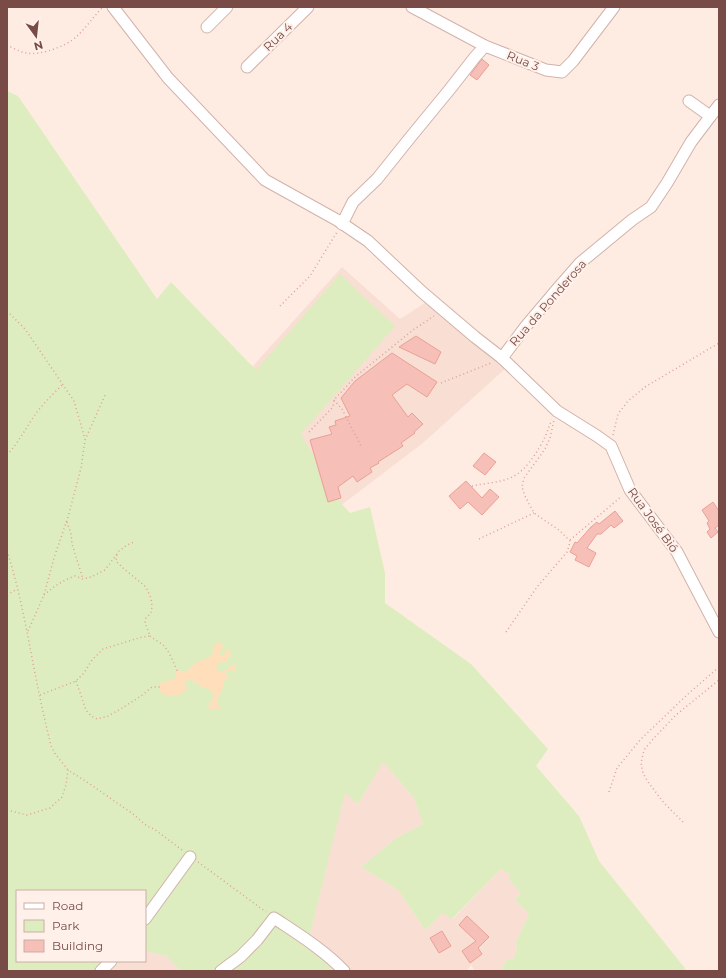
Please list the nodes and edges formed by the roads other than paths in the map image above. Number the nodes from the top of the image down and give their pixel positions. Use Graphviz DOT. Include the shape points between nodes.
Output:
graph roads {
  1 [pos="111,7"];
  2 [pos="227,7"];
  3 [pos="308,7"];
  4 [pos="412,7"];
  5 [pos="614,7"];
  6 [pos="207,27"];
  7 [pos="485,46"];
  8 [pos="247,67"];
  9 [pos="689,101"];
  10 [pos="719,106"];
  11 [pos="710,116"];
  12 [pos="342,224"];
  13 [pos="502,358"];
  14 [pos="719,632"];
  15 [pos="190,857"];
  16 [pos="146,918"];
  17 [pos="110,962"];
  18 [pos="101,971"];
  19 [pos="221,971"];
  20 [pos="344,971"];
  1 -- 12 [label="street, Rua José Bió" via="168,78 265,180"];
  2 -- 6 [label="street"];
  3 -- 8 [label="street, Rua 4"];
  4 -- 7 [label="street, Rua 3"];
  5 -- 7 [label="street, Rua 3" via="562,72 546,70"];
  7 -- 12 [label="street" via="377,178 353,202"];
  9 -- 11 [label="street"];
  10 -- 11 [label="street, Rua da Ponderosa"];
  11 -- 13 [label="street, Rua da Ponderosa" via="651,207 580,263"];
  12 -- 13 [label="street, Rua José Bió" via="368,241 422,292"];
  13 -- 14 [label="street, Rua José Bió" via="557,411 610,446 630,490 677,552"];
  15 -- 16 [label="street"];
  17 -- 18 [label="street"];
  19 -- 20 [label="street" via="240,957 274,918"];
}
